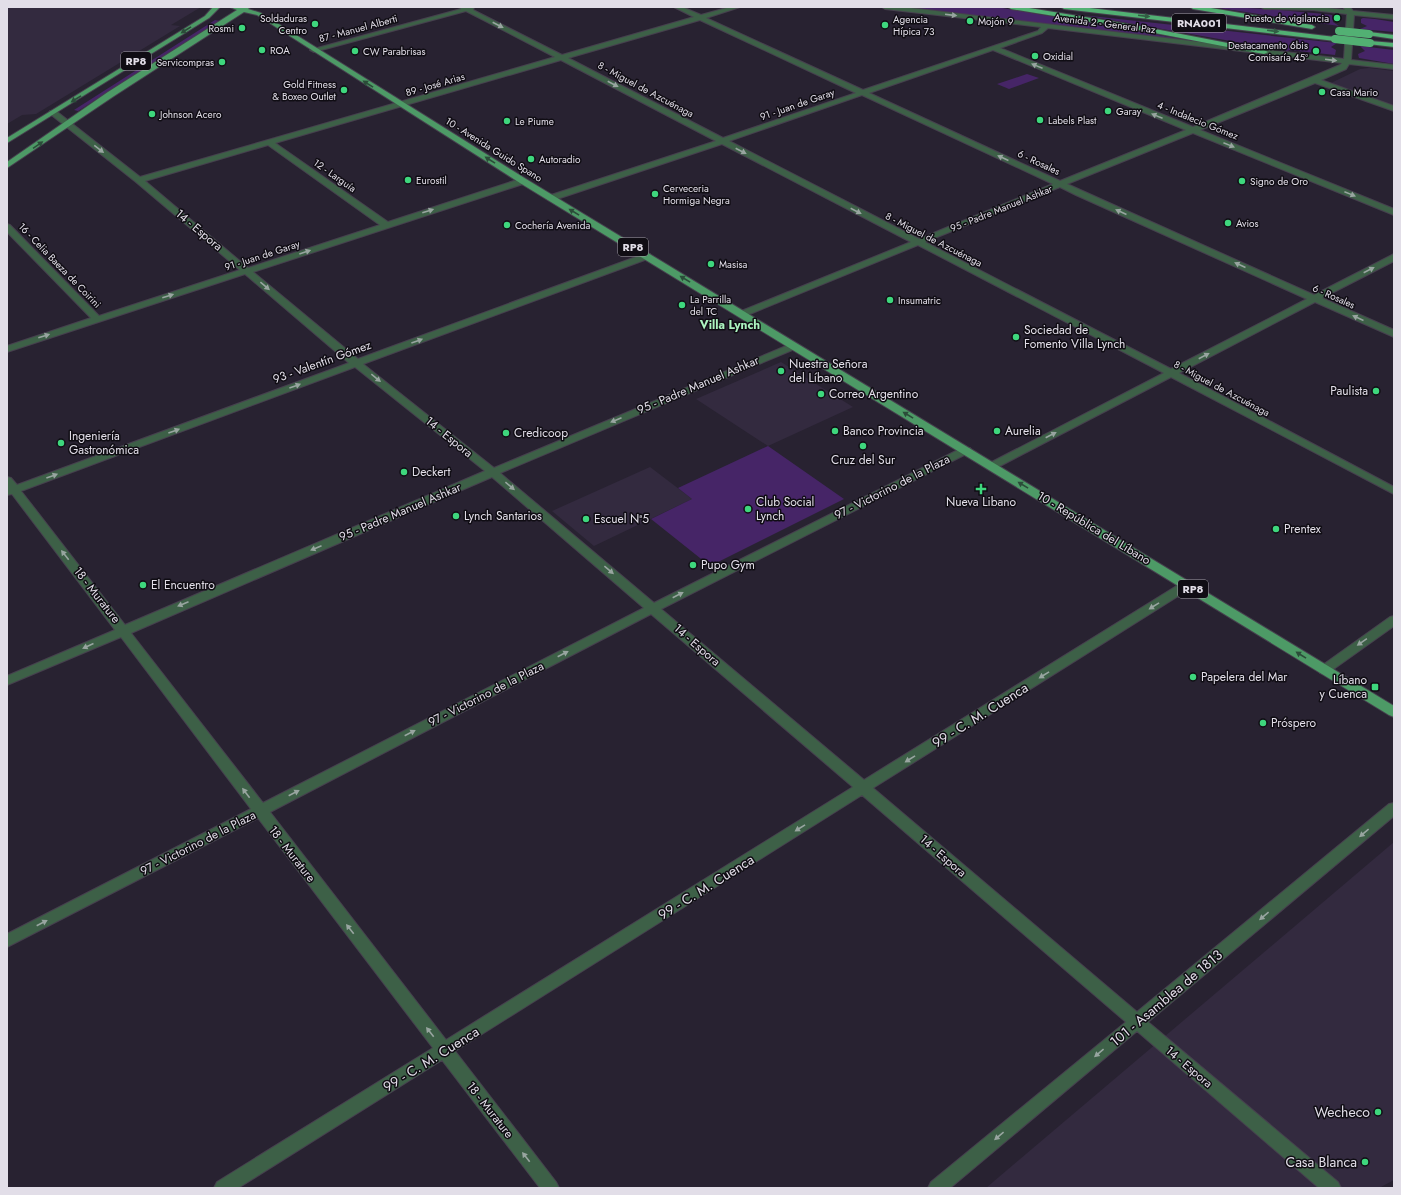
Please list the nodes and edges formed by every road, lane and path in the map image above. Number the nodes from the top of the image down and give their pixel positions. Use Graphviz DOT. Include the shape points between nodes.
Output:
graph roads {
  1 [pos="217,7"];
  2 [pos="233,7"];
  3 [pos="677,7"];
  4 [pos="737,7"];
  5 [pos="885,7"];
  6 [pos="1011,7"];
  7 [pos="1064,7"];
  8 [pos="1193,7"];
  9 [pos="1264,7"];
  10 [pos="1302,7"];
  11 [pos="245,8"];
  12 [pos="469,8"];
  13 [pos="1321,10"];
  14 [pos="1348,10"];
  15 [pos="1188,13"];
  16 [pos="700,18"];
  17 [pos="1394,18"];
  18 [pos="1047,26"];
  19 [pos="1334,30"];
  20 [pos="1394,37"];
  21 [pos="1394,45"];
  22 [pos="993,48"];
  23 [pos="314,50"];
  24 [pos="1264,52"];
  25 [pos="563,58"];
  26 [pos="1347,62"];
  27 [pos="1394,67"];
  28 [pos="1315,80"];
  29 [pos="863,93"];
  30 [pos="402,104"];
  31 [pos="1394,108"];
  32 [pos="53,113"];
  33 [pos="68,125"];
  34 [pos="1193,131"];
  35 [pos="7,141"];
  36 [pos="722,141"];
  37 [pos="270,142"];
  38 [pos="7,166"];
  39 [pos="139,180"];
  40 [pos="523,180"];
  41 [pos="1060,184"];
  42 [pos="551,198"];
  43 [pos="1394,212"];
  44 [pos="386,224"];
  45 [pos="7,227"];
  46 [pos="916,243"];
  47 [pos="647,256"];
  48 [pos="1394,257"];
  49 [pos="248,271"];
  50 [pos="1313,298"];
  51 [pos="742,314"];
  52 [pos="97,319"];
  53 [pos="1394,334"];
  54 [pos="794,346"];
  55 [pos="7,348"];
  56 [pos="356,363"];
  57 [pos="1172,373"];
  58 [pos="966,450"];
  59 [pos="992,466"];
  60 [pos="493,472"];
  61 [pos="7,480"];
  62 [pos="11,491"];
  63 [pos="1394,491"];
  64 [pos="1187,585"];
  65 [pos="653,608"];
  66 [pos="1394,620"];
  67 [pos="123,630"];
  68 [pos="1324,670"];
  69 [pos="7,681"];
  70 [pos="1394,712"];
  71 [pos="863,788"];
  72 [pos="1394,808"];
  73 [pos="260,811"];
  74 [pos="7,941"];
  75 [pos="1137,1022"];
  76 [pos="444,1051"];
  77 [pos="224,1188"];
  78 [pos="550,1188"];
  79 [pos="937,1188"];
  80 [pos="1332,1188"];
  1 -- 32 [label="main road, RP8, one-way" via="207,17"];
  2 -- 11 [label="main road, 10 - Avenida Guido Spano / RP8"];
  3 -- 16 [label="street, 6 - Rosales"];
  4 -- 16 [label="street, 89 - José Arias"];
  5 -- 18 [label="street, Avenida 2 - General Paz, one-way"];
  6 -- 24 [label="highway"];
  7 -- 21 [label="highway, RNA001, one-way, bridge"];
  8 -- 15 [label="highway, RNA001" via="1315,28"];
  9 -- 13 [label="street"];
  10 -- 13 [label="street"];
  11 -- 23 [label="main road, 10 - Avenida Guido Spano / RP8" via="259,14"];
  11 -- 33 [label="main road, RP8" via="111,94"];
  12 -- 23 [label="street, 87 - Manuel Alberti"];
  12 -- 25 [label="street, 8 - Miguel de Azcuénaga, one-way"];
  13 -- 14 [label="street"];
  14 -- 17 [label="street"];
  14 -- 26 [label="street"];
  16 -- 25 [label="street, 89 - José Arias"];
  16 -- 29 [label="street, 6 - Rosales"];
  18 -- 22 [label="street, 91 - Juan de Garay" via="1040,32"];
  18 -- 24 [label="street, Avenida 2 - General Paz"];
  19 -- 20 [label="highway, bridge"];
  22 -- 29 [label="street, 91 - Juan de Garay"];
  34 -- 22 [label="street, 4 - Indalecio Gómez, one-way"];
  30 -- 23 [label="main road, 10 - Avenida Guido Spano / RP8, one-way"];
  24 -- 26 [label="street, Avenida 2 - General Paz, one-way"];
  25 -- 30 [label="street, 89 - José Arias"];
  25 -- 36 [label="street, 8 - Miguel de Azcuénaga, one-way"];
  26 -- 27 [label="street, Avenida 2 - General Paz"];
  26 -- 28 [label="street, 95 - Padre Manuel Ashkar" via="1343,67"];
  28 -- 31 [label="street"];
  28 -- 34 [label="street, 95 - Padre Manuel Ashkar"];
  29 -- 36 [label="street, 91 - Juan de Garay"];
  41 -- 29 [label="street, 6 - Rosales, one-way"];
  30 -- 37 [label="street, 89 - José Arias"];
  40 -- 30 [label="main road, 10 - Avenida Guido Spano / RP8, one-way"];
  32 -- 33 [label="street, 14 - Espora"];
  32 -- 35 [label="main road, RP8"];
  38 -- 33 [label="main road, RP8, one-way"];
  33 -- 39 [label="street, 14 - Espora, one-way"];
  34 -- 41 [label="street, 95 - Padre Manuel Ashkar"];
  34 -- 43 [label="street, 4 - Indalecio Gómez, one-way"];
  36 -- 42 [label="street, 91 - Juan de Garay"];
  36 -- 46 [label="street, 8 - Miguel de Azcuénaga, one-way"];
  37 -- 39 [label="street, 89 - José Arias"];
  37 -- 44 [label="street, 12 - Larguía"];
  39 -- 49 [label="street, 14 - Espora"];
  40 -- 42 [label="main road, 10 - Avenida Guido Spano / RP8"];
  44 -- 40 [label="street, 91 - Juan de Garay, one-way"];
  41 -- 46 [label="street, 95 - Padre Manuel Ashkar"];
  50 -- 41 [label="street, 6 - Rosales, one-way"];
  47 -- 42 [label="main road, 10 - Avenida Guido Spano / RP8, one-way"];
  49 -- 44 [label="street, 91 - Juan de Garay, one-way"];
  45 -- 52 [label="street, 16 - Celia Baeza de Coirini"];
  46 -- 51 [label="street, 95 - Padre Manuel Ashkar"];
  46 -- 57 [label="street, 8 - Miguel de Azcuénaga"];
  51 -- 47 [label="main road, 10 - Avenida Guido Spano / RP8, one-way"];
  56 -- 47 [label="street, 93 - Valentín Gómez, one-way"];
  50 -- 48 [label="street, one-way"];
  52 -- 49 [label="street, 91 - Juan de Garay, one-way"];
  49 -- 56 [label="street, 14 - Espora, one-way"];
  53 -- 50 [label="street, 6 - Rosales, one-way"];
  57 -- 50 [label="street, one-way"];
  51 -- 54 [label="main road, RP8"];
  55 -- 52 [label="street, 91 - Juan de Garay, one-way"];
  58 -- 54 [label="main road, 10 - República del Líbano / RP8, one-way"];
  54 -- 60 [label="street, 95 - Padre Manuel Ashkar, one-way"];
  56 -- 60 [label="street, 14 - Espora, one-way"];
  62 -- 56 [label="street, 93 - Valentín Gómez, one-way"];
  59 -- 57 [label="street, one-way"];
  57 -- 63 [label="street, 8 - Miguel de Azcuénaga"];
  58 -- 59 [label="main road, 10 - República del Líbano / RP8"];
  65 -- 58 [label="street, 97 - Victorino de la Plaza, one-way"];
  64 -- 59 [label="main road, 10 - República del Líbano / RP8, one-way"];
  60 -- 65 [label="street, 14 - Espora, one-way"];
  60 -- 67 [label="street, 95 - Padre Manuel Ashkar, one-way"];
  61 -- 62 [label="street, 18 - Murature"];
  67 -- 62 [label="street, 18 - Murature, one-way"];
  68 -- 64 [label="main road, 10 - República del Líbano / RP8, one-way"];
  64 -- 71 [label="street, 99 - C. M. Cuenca, one-way"];
  65 -- 71 [label="street, 14 - Espora"];
  73 -- 65 [label="street, 97 - Victorino de la Plaza, one-way"];
  66 -- 68 [label="street, one-way"];
  67 -- 69 [label="street, 95 - Padre Manuel Ashkar, one-way"];
  73 -- 67 [label="street, 18 - Murature, one-way"];
  68 -- 70 [label="main road, 10 - República del Líbano / RP8"];
  71 -- 75 [label="street, 14 - Espora"];
  71 -- 76 [label="street, 99 - C. M. Cuenca, one-way"];
  72 -- 75 [label="street, 101 - Asamblea de 1813, one-way"];
  74 -- 73 [label="street, 97 - Victorino de la Plaza, one-way"];
  76 -- 73 [label="street, 18 - Murature, one-way"];
  75 -- 79 [label="street, 101 - Asamblea de 1813, one-way"];
  75 -- 80 [label="street, 14 - Espora"];
  76 -- 77 [label="street, 99 - C. M. Cuenca"];
  78 -- 76 [label="street, 18 - Murature, one-way"];
}
